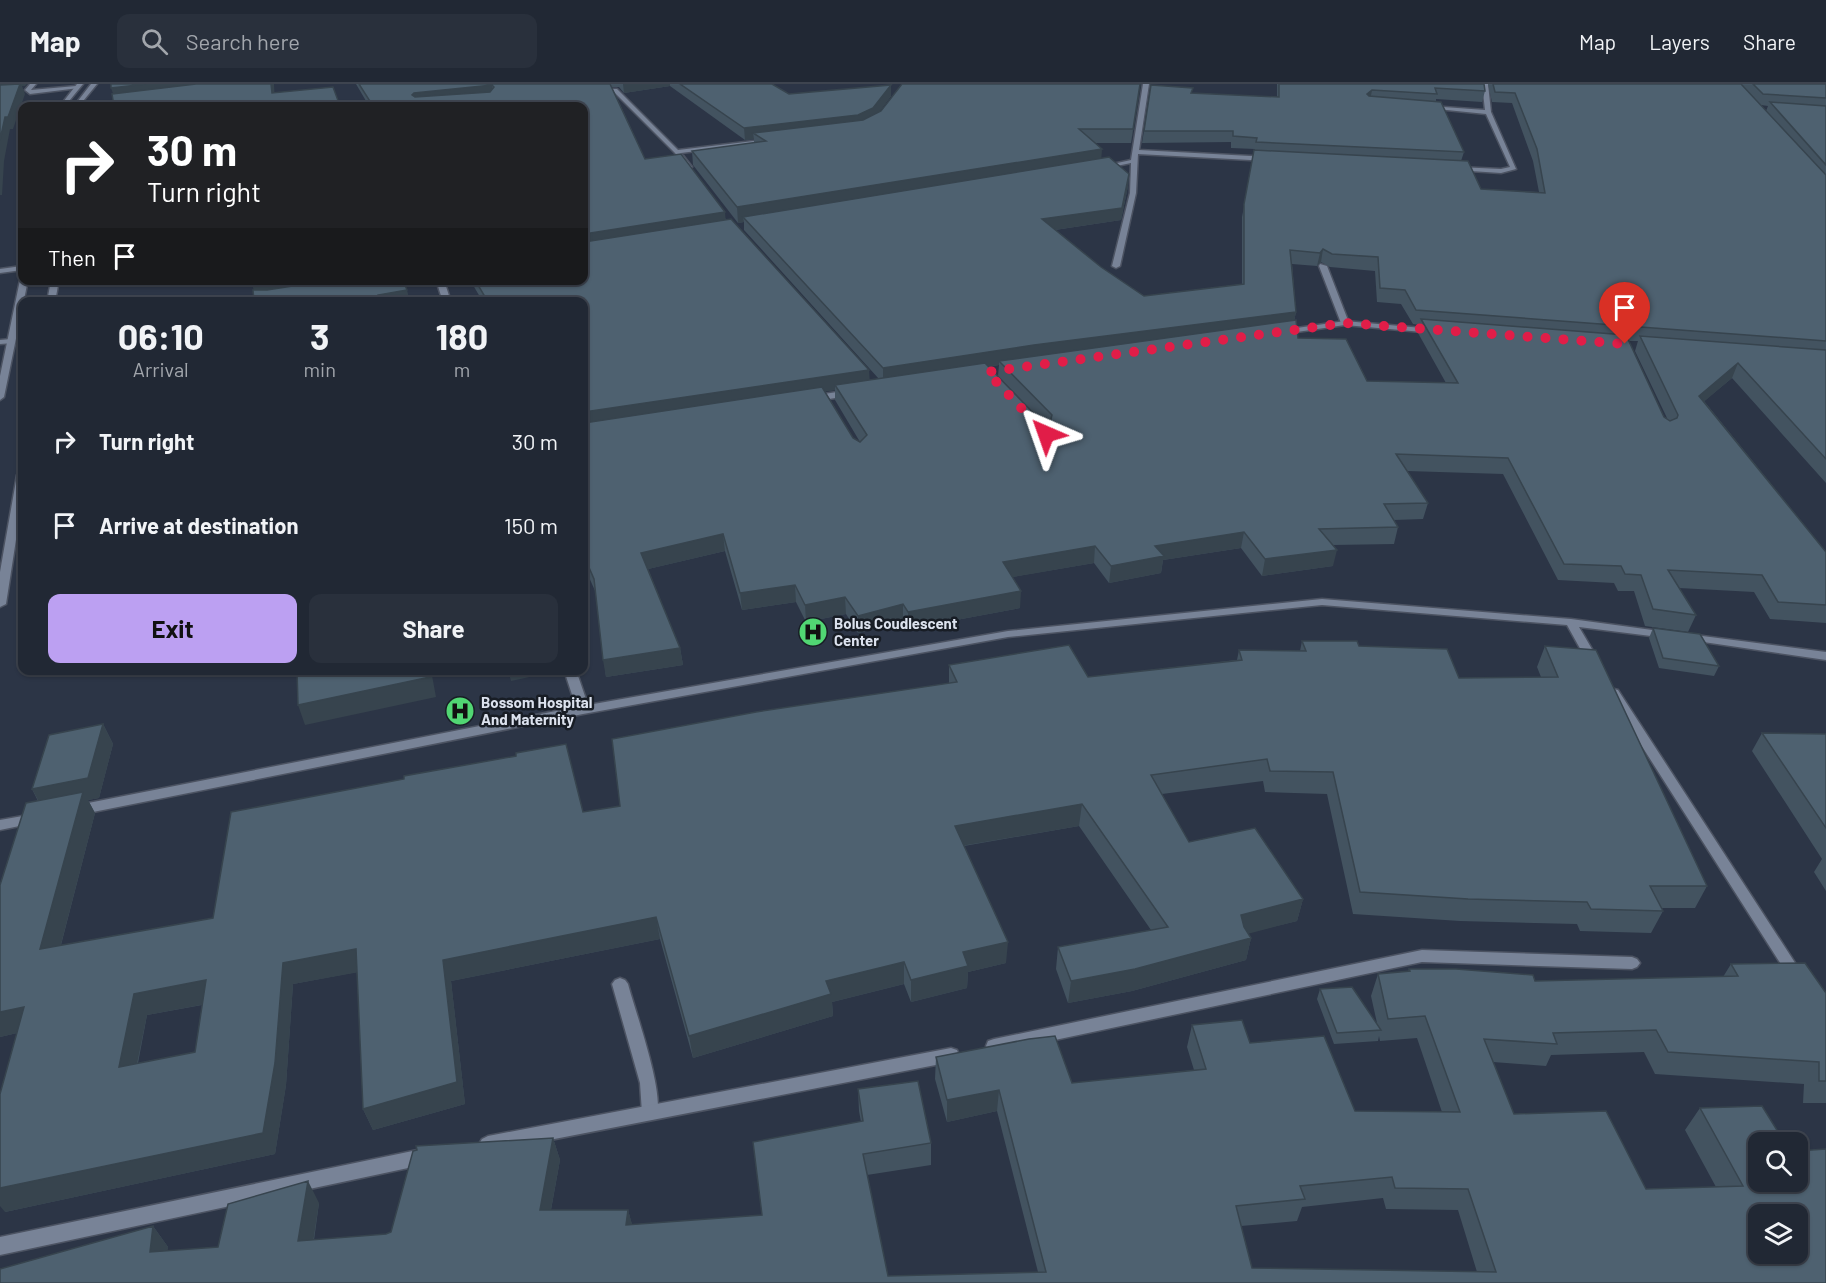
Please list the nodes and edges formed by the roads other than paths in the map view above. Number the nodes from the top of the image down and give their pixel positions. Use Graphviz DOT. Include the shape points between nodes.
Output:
graph roads {
  1 [pos="33,84"];
  2 [pos="94,84"];
  3 [pos="1146,84"];
  4 [pos="1485,84"];
  5 [pos="78,86"];
  6 [pos="19,90"];
  7 [pos="28,90"];
  8 [pos="615,90"];
  9 [pos="142,100"];
  10 [pos="65,102"];
  11 [pos="79,102"];
  12 [pos="123,102"];
  13 [pos="1417,108"];
  14 [pos="1488,112"];
  15 [pos="778,140"];
  16 [pos="677,152"];
  17 [pos="1135,152"];
  18 [pos="1280,160"];
  19 [pos="1134,161"];
  20 [pos="1098,167"];
  21 [pos="1454,169"];
  22 [pos="692,171"];
  23 [pos="1323,266"];
  24 [pos="1116,267"];
  25 [pos="18,269"];
  26 [pos="0,271"];
  27 [pos="18,308"];
  28 [pos="1345,323"];
  29 [pos="1438,331"];
  30 [pos="1275,333"];
  31 [pos="11,341"];
  32 [pos="0,342"];
  33 [pos="1,384"];
  34 [pos="859,391"];
  35 [pos="0,397"];
  36 [pos="803,400"];
  37 [pos="18,498"];
  38 [pos="0,604"];
  39 [pos="1571,622"];
  40 [pos="1826,656"];
  41 [pos="572,675"];
  42 [pos="583,710"];
  43 [pos="70,812"];
  44 [pos="47,816"];
  45 [pos="0,825"];
  46 [pos="1632,963"];
  47 [pos="1801,983"];
  48 [pos="620,984"];
  49 [pos="650,1113"];
  50 [pos="473,1147"];
  51 [pos="438,1154"];
  52 [pos="0,1246"];
  1 -- 7 [label="street"];
  2 -- 11 [label="street"];
  3 -- 17 [label="street"];
  4 -- 14 [label="street"];
  5 -- 7 [label="street"];
  5 -- 10 [label="street"];
  6 -- 7 [label="street"];
  8 -- 16 [label="street"];
  9 -- 12 [label="street"];
  13 -- 14 [label="street"];
  14 -- 21 [label="street" via="1514,168"];
  15 -- 16 [label="street"];
  16 -- 22 [label="street"];
  17 -- 18 [label="street"];
  17 -- 19 [label="street"];
  19 -- 20 [label="street"];
  19 -- 24 [label="street" via="1133,193"];
  23 -- 28 [label="street"];
  25 -- 26 [label="street"];
  27 -- 31 [label="street"];
  28 -- 29 [label="street"];
  28 -- 30 [label="street"];
  31 -- 32 [label="street"];
  31 -- 33 [label="street"];
  33 -- 35 [label="street"];
  34 -- 36 [label="street" via="829,400"];
  37 -- 38 [label="street"];
  39 -- 40 [label="street"];
  39 -- 42 [label="street" via="1322,602 1008,634"];
  39 -- 47 [label="street"];
  41 -- 42 [label="street"];
  42 -- 43 [label="street"];
  44 -- 45 [label="street"];
  46 -- 49 [label="street" via="1422,956"];
  48 -- 49 [label="street" via="648,1083"];
  49 -- 50 [label="street"];
  51 -- 52 [label="street"];
}
